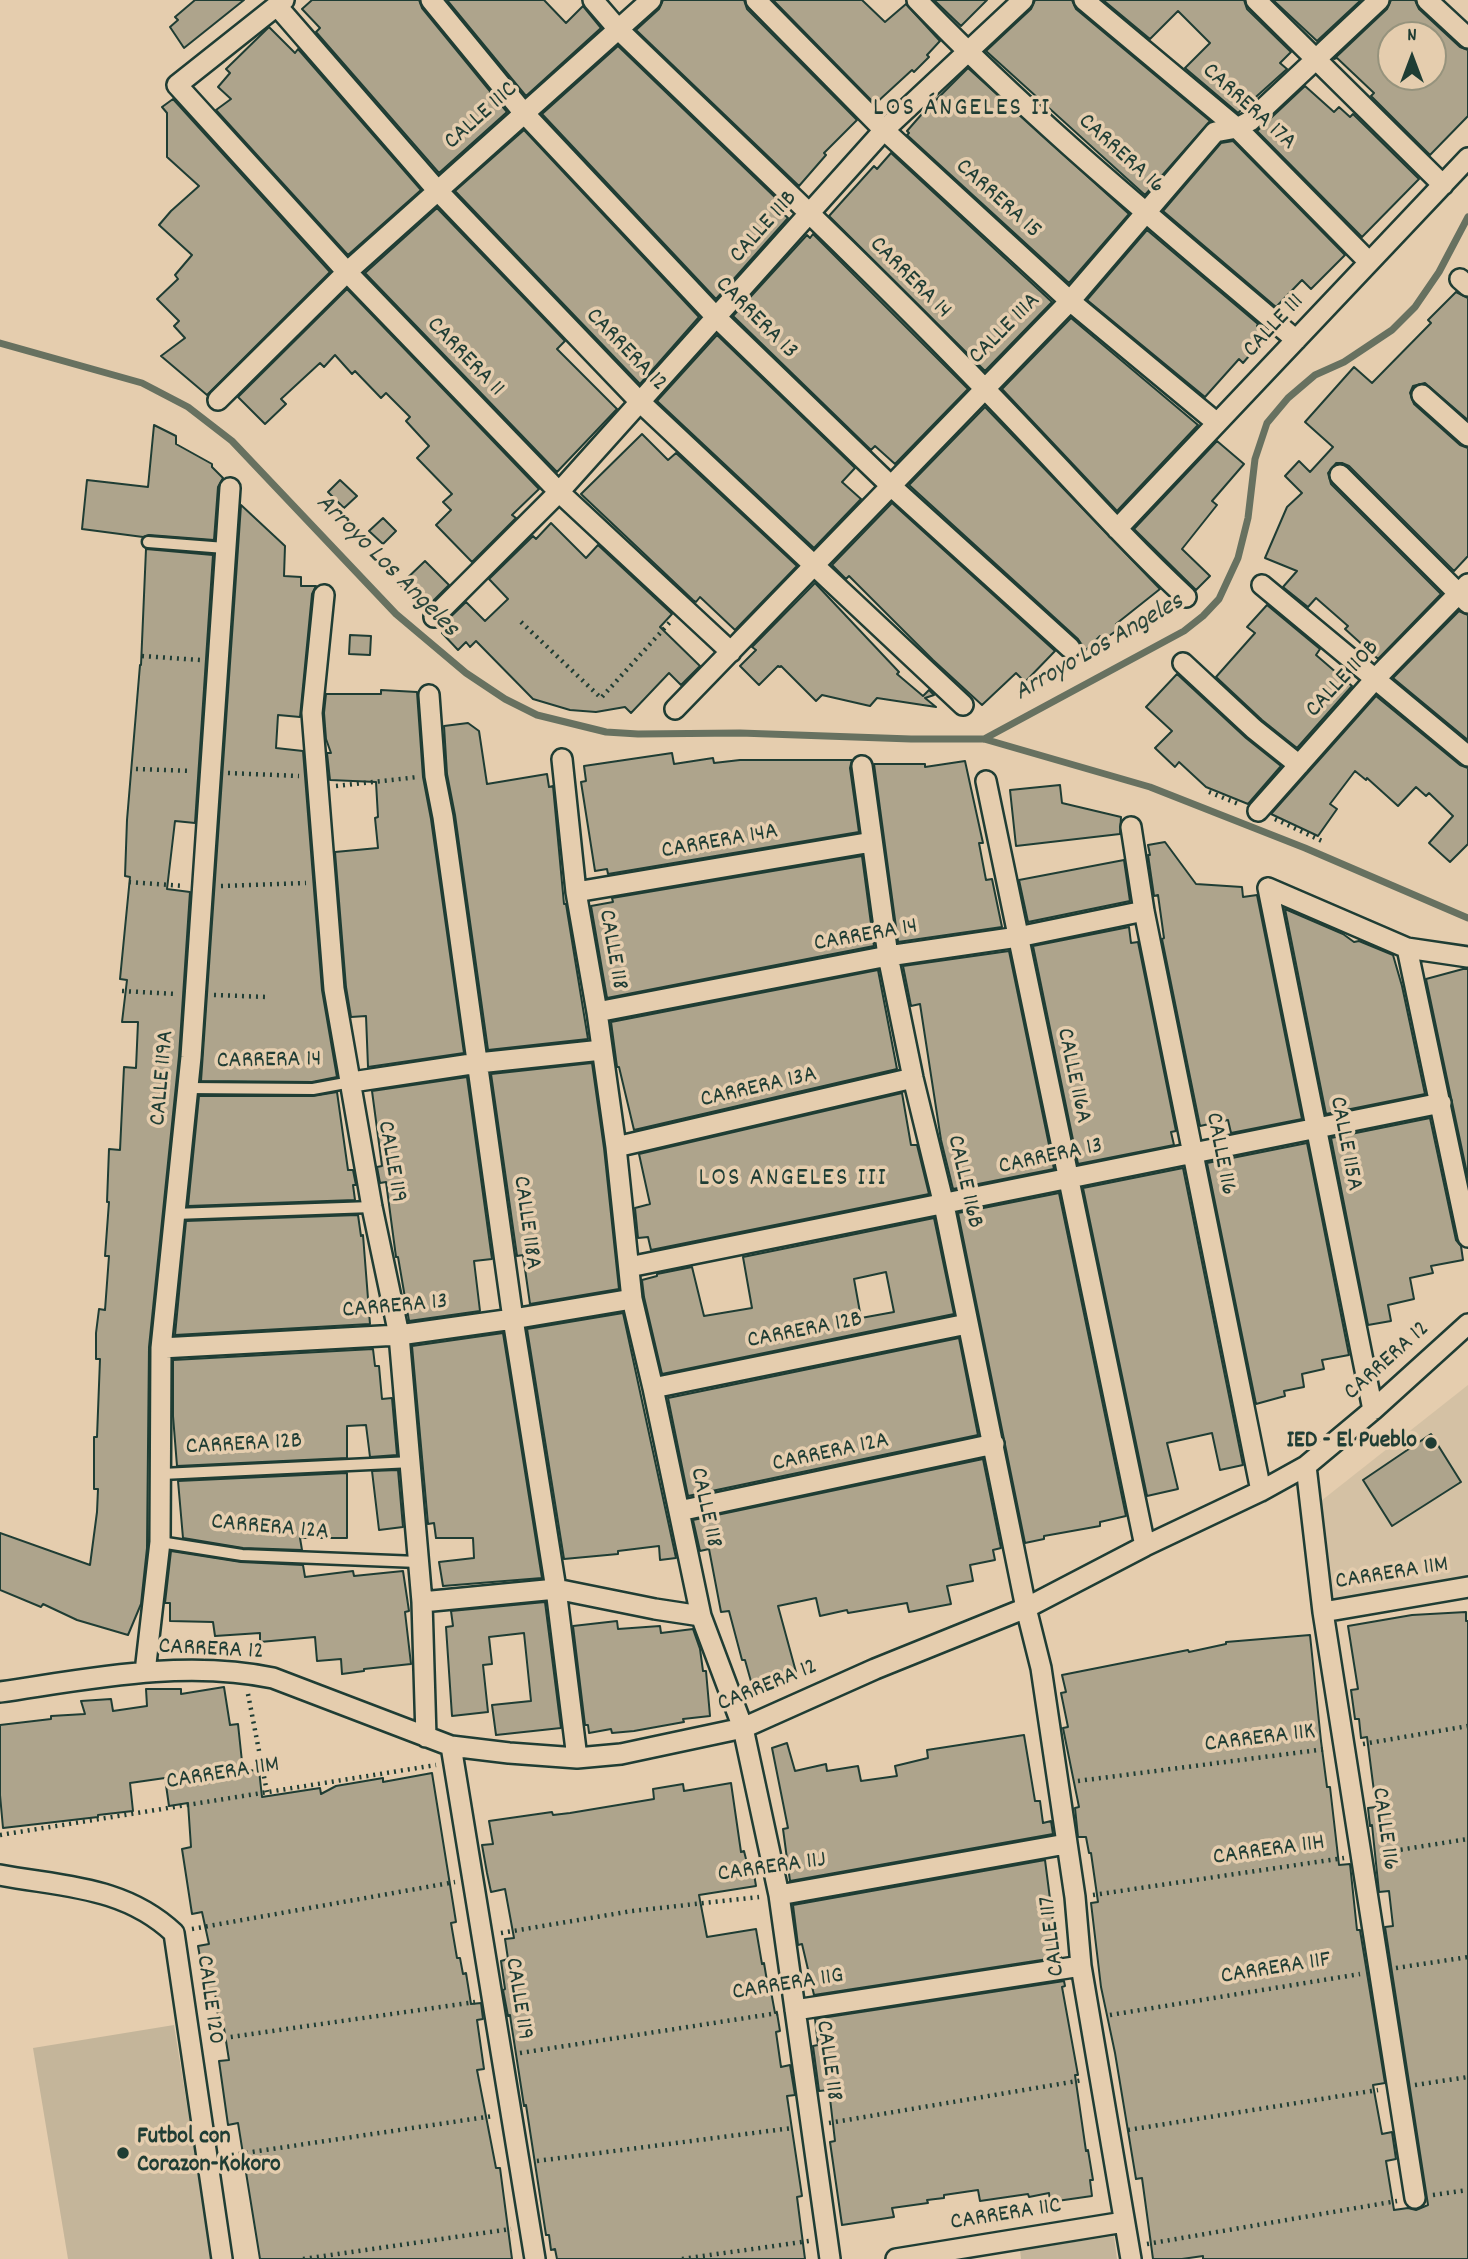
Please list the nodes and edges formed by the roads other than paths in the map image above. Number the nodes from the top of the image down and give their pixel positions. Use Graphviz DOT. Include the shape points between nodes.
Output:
graph roads {
  1 [pos="431,0"];
  2 [pos="593,0"];
  3 [pos="651,0"];
  4 [pos="756,0"];
  5 [pos="917,0"];
  6 [pos="1023,0"];
  7 [pos="1084,0"];
  8 [pos="1256,0"];
  9 [pos="1378,0"];
  10 [pos="1427,0"];
  11 [pos="281,3"];
  12 [pos="618,29"];
  13 [pos="1468,38"];
  14 [pos="967,52"];
  15 [pos="1317,58"];
  16 [pos="523,112"];
  17 [pos="1237,128"];
  18 [pos="884,130"];
  19 [pos="1468,158"];
  20 [pos="1443,185"];
  21 [pos="437,190"];
  22 [pos="1146,212"];
  23 [pos="810,215"];
  24 [pos="1369,262"];
  25 [pos="347,272"];
  26 [pos="1070,301"];
  27 [pos="716,317"];
  28 [pos="1296,340"];
  29 [pos="984,387"];
  30 [pos="1422,395"];
  31 [pos="218,400"];
  32 [pos="640,402"];
  33 [pos="1217,423"];
  34 [pos="1468,436"];
  35 [pos="1340,475"];
  36 [pos="891,486"];
  37 [pos="230,488"];
  38 [pos="559,492"];
  39 [pos="1117,528"];
  40 [pos="148,542"];
  41 [pos="225,548"];
  42 [pos="814,566"];
  43 [pos="1262,585"];
  44 [pos="1465,594"];
  45 [pos="324,595"];
  46 [pos="1186,597"];
  47 [pos="434,617"];
  48 [pos="1070,648"];
  49 [pos="731,652"];
  50 [pos="1183,663"];
  51 [pos="1376,678"];
  52 [pos="429,695"];
  53 [pos="964,705"];
  54 [pos="675,709"];
  55 [pos="1468,756"];
  56 [pos="562,760"];
  57 [pos="1299,765"];
  58 [pos="862,766"];
  59 [pos="986,782"];
  60 [pos="1258,811"];
  61 [pos="1131,827"];
  62 [pos="872,842"];
  63 [pos="576,892"];
  64 [pos="1144,911"];
  65 [pos="1018,937"];
  66 [pos="1407,948"];
  67 [pos="888,956"];
  68 [pos="1468,957"];
  69 [pos="597,1012"];
  70 [pos="602,1050"];
  71 [pos="478,1063"];
  72 [pos="913,1078"];
  73 [pos="352,1082"];
  74 [pos="188,1088"];
  75 [pos="1441,1103"];
  76 [pos="1316,1129"];
  77 [pos="616,1147"];
  78 [pos="1195,1153"];
  79 [pos="1069,1180"];
  80 [pos="944,1205"];
  81 [pos="372,1207"];
  82 [pos="174,1214"];
  83 [pos="1468,1237"];
  84 [pos="629,1268"];
  85 [pos="632,1299"];
  86 [pos="513,1319"];
  87 [pos="967,1324"];
  88 [pos="1468,1324"];
  89 [pos="399,1335"];
  90 [pos="161,1348"];
  91 [pos="653,1388"];
  92 [pos="1373,1410"];
  93 [pos="993,1444"];
  94 [pos="412,1462"];
  95 [pos="1306,1466"];
  96 [pos="162,1474"];
  97 [pos="1261,1491"];
  98 [pos="679,1511"];
  99 [pos="160,1542"];
  100 [pos="1144,1546"];
  101 [pos="418,1563"];
  102 [pos="1468,1587"];
  103 [pos="556,1588"];
  104 [pos="422,1602"];
  105 [pos="1026,1608"];
  106 [pos="1324,1612"];
  107 [pos="701,1616"];
  108 [pos="145,1672"];
  109 [pos="0,1692"];
  110 [pos="743,1728"];
  111 [pos="426,1737"];
  112 [pos="452,1754"];
  113 [pos="577,1758"];
  114 [pos="1066,1844"];
  115 [pos="0,1875"];
  116 [pos="779,1895"];
  117 [pos="1081,1966"];
  118 [pos="795,2010"];
  119 [pos="1415,2198"];
  120 [pos="1124,2222"];
  121 [pos="1130,2253"];
  122 [pos="222,2259"];
  123 [pos="535,2259"];
  124 [pos="830,2259"];
  125 [pos="897,2259"];
  1 -- 16 [label="street, CARRERA 13"];
  2 -- 12 [label="street, CARRERA 14"];
  3 -- 12 [label="street, CALLE 111C"];
  4 -- 18 [label="street, CARRERA 15"];
  5 -- 14 [label="street, CARRERA 16"];
  6 -- 14 [label="street, CALLE 111B"];
  7 -- 17 [label="street, CARRERA 17A"];
  8 -- 15 [label="street"];
  9 -- 15 [label="street, CALLE 111A"];
  10 -- 13 [label="street"];
  11 -- 21 [label="street, CARRERA 12"];
  11 -- 25 [label="street, CARRERA 11" via="177,85"];
  12 -- 16 [label="street, CALLE 111C"];
  12 -- 23 [label="street, CARRERA 14"];
  14 -- 18 [label="street, CALLE 111B"];
  14 -- 22 [label="street, CARRERA 16"];
  15 -- 17 [label="street, CALLE 111A"];
  15 -- 20 [label="street"];
  16 -- 21 [label="street, CALLE 111C"];
  16 -- 27 [label="street, CARRERA 13"];
  17 -- 22 [label="street, CALLE 111A" via="1215,132"];
  17 -- 24 [label="street, CARRERA 17A"];
  18 -- 23 [label="street, CALLE 111B"];
  18 -- 26 [label="street, CARRERA 15"];
  19 -- 20 [label="street, CALLE 111"];
  20 -- 24 [label="street, CALLE 111"];
  21 -- 25 [label="street, CALLE 111C"];
  21 -- 32 [label="street, CARRERA 12"];
  22 -- 26 [label="street, CALLE 111A"];
  22 -- 28 [label="street, CARRERA 16"];
  23 -- 27 [label="street, CALLE 111B"];
  23 -- 29 [label="street, CARRERA 14"];
  24 -- 28 [label="street, CALLE 111"];
  25 -- 31 [label="street, CALLE 111C"];
  25 -- 38 [label="street, CARRERA 11"];
  26 -- 29 [label="street, CALLE 111A"];
  26 -- 33 [label="street, CARRERA 15"];
  27 -- 32 [label="street, CALLE 111B"];
  27 -- 36 [label="street, CARRERA 13"];
  28 -- 33 [label="street, CALLE 111"];
  29 -- 36 [label="street, CALLE 111A"];
  29 -- 39 [label="street, CARRERA 14"];
  30 -- 34 [label="street"];
  32 -- 38 [label="street, CALLE 111B"];
  32 -- 42 [label="street, CARRERA 12"];
  33 -- 39 [label="street, CALLE 111"];
  35 -- 44 [label="street"];
  36 -- 42 [label="street, CALLE 111A"];
  36 -- 48 [label="street, CARRERA 13"];
  37 -- 41 [label="street, CALLE 119A"];
  38 -- 47 [label="street, CALLE 111B"];
  38 -- 49 [label="street, CARRERA 11"];
  39 -- 46 [label="street, CARRERA 14"];
  40 -- 41 [label="lane"];
  41 -- 74 [label="street, CALLE 119A"];
  42 -- 49 [label="street, CALLE 111A"];
  42 -- 53 [label="street, CARRERA 12"];
  43 -- 51 [label="street"];
  44 -- 51 [label="street, CALLE 110B"];
  45 -- 73 [label="street, CALLE 119" via="312,713 334,989"];
  49 -- 54 [label="street, CALLE 111A"];
  50 -- 57 [label="street"];
  51 -- 55 [label="street"];
  51 -- 57 [label="street, CALLE 110B"];
  52 -- 71 [label="street, CALLE 118A" via="435,776"];
  56 -- 63 [label="street, CALLE 118"];
  57 -- 60 [label="street, CALLE 110B"];
  58 -- 62 [label="street, CALLE 116B"];
  59 -- 65 [label="street, CALLE 116A"];
  61 -- 64 [label="street, CALLE 116"];
  62 -- 63 [label="street, CARRERA 14A"];
  62 -- 67 [label="street, CALLE 116B"];
  63 -- 69 [label="street, CALLE 118"];
  64 -- 65 [label="street, CARRERA 14"];
  64 -- 78 [label="street, CALLE 116"];
  65 -- 67 [label="street, CARRERA 14"];
  65 -- 79 [label="street, CALLE 116A"];
  66 -- 68 [label="street"];
  66 -- 75 [label="street"];
  66 -- 76 [label="street, CALLE 115A" via="1268,888"];
  67 -- 69 [label="street, CARRERA 14"];
  67 -- 72 [label="street, CALLE 116B"];
  69 -- 70 [label="street, CALLE 118"];
  70 -- 71 [label="street, CARRERA 14"];
  70 -- 77 [label="street, CALLE 118"];
  71 -- 73 [label="street, CARRERA 14"];
  71 -- 86 [label="street, CALLE 118A"];
  72 -- 77 [label="street, CARRERA 13A"];
  72 -- 80 [label="street, CALLE 116B"];
  73 -- 74 [label="lane, CARRERA 14" via="313,1089"];
  73 -- 81 [label="street, CALLE 119"];
  74 -- 82 [label="street, CALLE 119A"];
  75 -- 76 [label="street, CARRERA 13"];
  75 -- 83 [label="street"];
  76 -- 78 [label="street, CARRERA 13"];
  76 -- 92 [label="street, CALLE 115A"];
  77 -- 84 [label="street, CALLE 118"];
  78 -- 79 [label="street, CARRERA 13"];
  78 -- 97 [label="street, CALLE 116"];
  79 -- 80 [label="street, CARRERA 13"];
  79 -- 100 [label="street, CALLE 116A"];
  80 -- 84 [label="street, CARRERA 13"];
  80 -- 87 [label="street, CALLE 116B"];
  81 -- 82 [label="lane"];
  81 -- 89 [label="street, CALLE 119"];
  82 -- 90 [label="street, CALLE 119A"];
  84 -- 85 [label="street, CALLE 118"];
  85 -- 86 [label="street, CARRERA 13"];
  85 -- 91 [label="street, CALLE 118"];
  86 -- 89 [label="street, CARRERA 13"];
  86 -- 103 [label="street, CALLE 118A"];
  87 -- 91 [label="street, CARRERA 12B"];
  87 -- 93 [label="street, CALLE 116B"];
  88 -- 92 [label="street, CARRERA 12"];
  89 -- 90 [label="street, CARRERA 13"];
  89 -- 94 [label="street, CALLE 119"];
  90 -- 96 [label="street, CALLE 119A"];
  91 -- 98 [label="street, CALLE 118"];
  92 -- 95 [label="street, CARRERA 12"];
  93 -- 98 [label="street, CARRERA 12A"];
  93 -- 105 [label="street, CALLE 116B"];
  94 -- 96 [label="lane, CARRERA 12B"];
  94 -- 101 [label="street, CALLE 119"];
  95 -- 97 [label="street, CARRERA 12"];
  95 -- 106 [label="street, CALLE 116"];
  96 -- 99 [label="street, CALLE 119A"];
  97 -- 100 [label="street, CARRERA 12"];
  98 -- 107 [label="street, CALLE 118"];
  99 -- 101 [label="lane, CARRERA 12A" via="242,1555"];
  99 -- 108 [label="street, CALLE 119A"];
  100 -- 105 [label="street, CARRERA 12"];
  101 -- 104 [label="street, CALLE 119"];
  102 -- 106 [label="street, CARRERA 11M"];
  103 -- 104 [label="street"];
  103 -- 107 [label="street"];
  103 -- 113 [label="street, CALLE 118A"];
  104 -- 111 [label="street, CALLE 119"];
  105 -- 110 [label="street, CARRERA 12"];
  105 -- 114 [label="street, CALLE 117" via="1041,1668"];
  106 -- 119 [label="street, CALLE 116"];
  107 -- 110 [label="street, CALLE 118"];
  108 -- 109 [label="street, CARRERA 12"];
  108 -- 111 [label="street, CARRERA 12" via="243,1672 272,1678"];
  110 -- 113 [label="street, CARRERA 12" via="621,1754"];
  110 -- 116 [label="street, CALLE 118"];
  111 -- 112 [label="street, CARRERA 12"];
  112 -- 113 [label="street, CARRERA 12"];
  112 -- 123 [label="street, CALLE 119"];
  114 -- 116 [label="street, CARRERA 11J"];
  114 -- 117 [label="street, CALLE 117"];
  115 -- 122 [label="street, CALLE 120" via="117,1898 144,1909 174,1933"];
  116 -- 118 [label="street, CALLE 118"];
  117 -- 118 [label="street, CARRERA 11G"];
  117 -- 120 [label="street, CALLE 117"];
  118 -- 124 [label="street, CALLE 118"];
  120 -- 121 [label="street, CALLE 117"];
  120 -- 125 [label="street, CARRERA 11C"];
}
